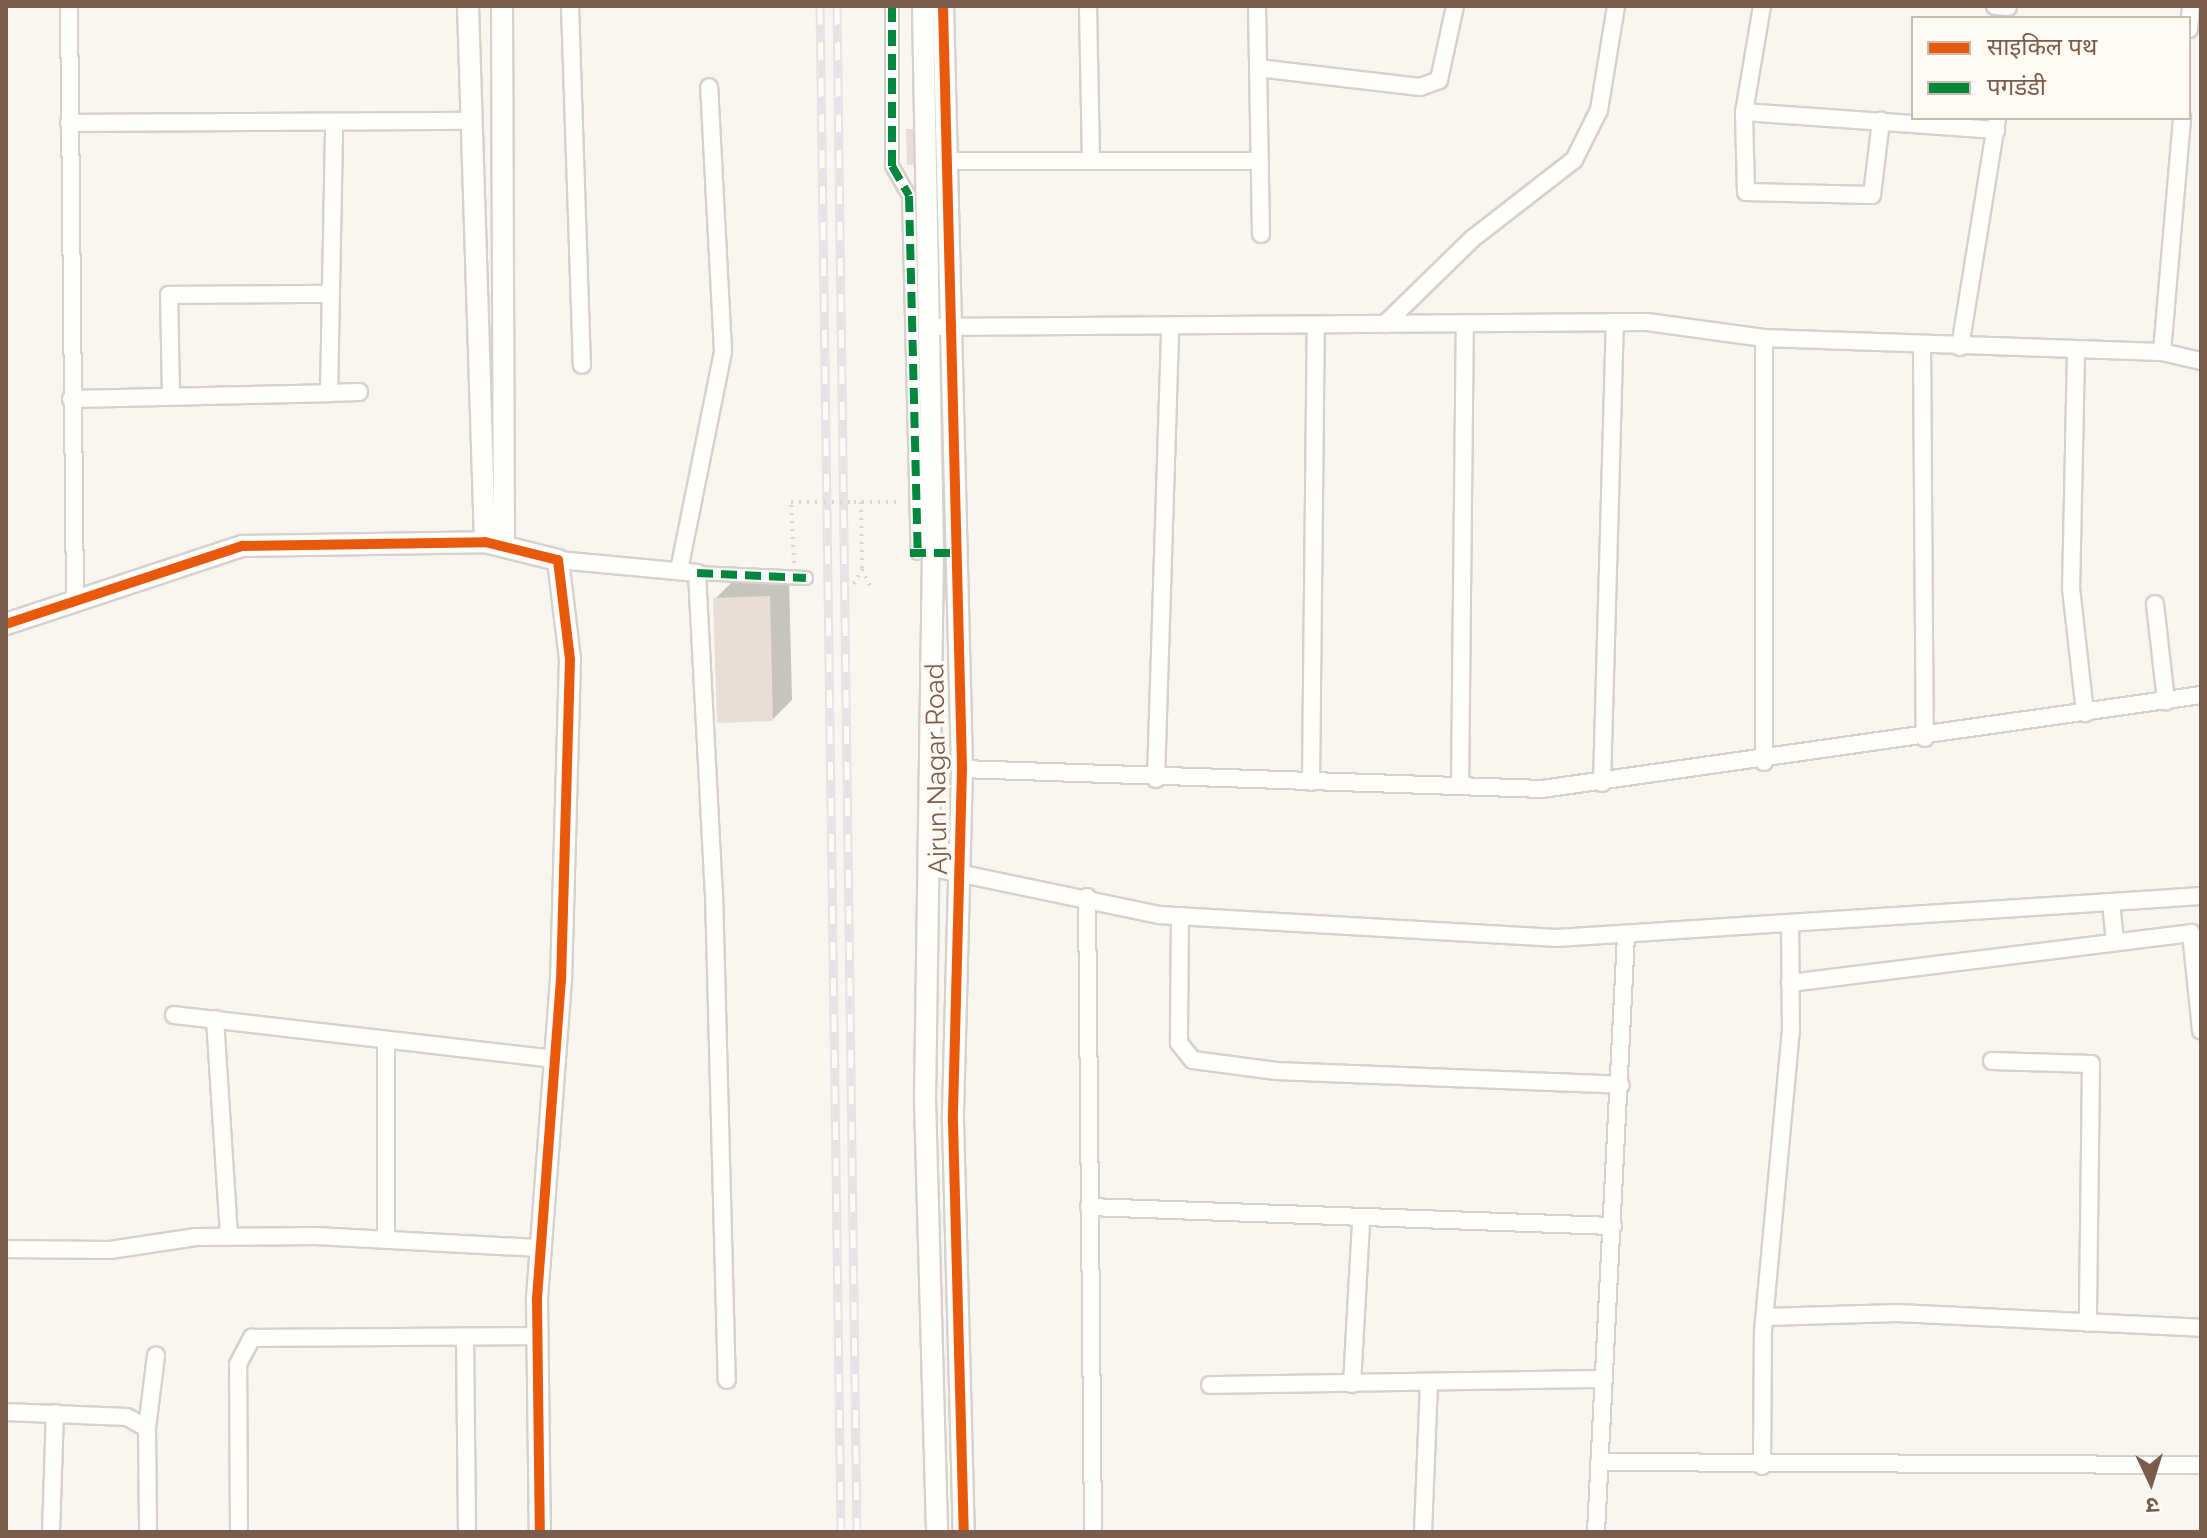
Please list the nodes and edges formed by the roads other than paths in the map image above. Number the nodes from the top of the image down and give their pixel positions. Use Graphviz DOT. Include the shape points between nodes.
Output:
graph roads {
  1 [pos="69,6"];
  2 [pos="468,6"];
  3 [pos="502,6"];
  4 [pos="570,6"];
  5 [pos="892,6"];
  6 [pos="923,6"];
  7 [pos="943,6"];
  8 [pos="1088,6"];
  9 [pos="1257,6"];
  10 [pos="1455,6"];
  11 [pos="1616,6"];
  12 [pos="1762,6"];
  13 [pos="1995,6"];
  14 [pos="2008,6"];
  15 [pos="1258,68"];
  16 [pos="709,87"];
  17 [pos="1744,112"];
  18 [pos="2182,120"];
  19 [pos="473,121"];
  20 [pos="1881,121"];
  21 [pos="69,123"];
  22 [pos="334,124"];
  23 [pos="1997,124"];
  24 [pos="947,161"];
  25 [pos="1091,161"];
  26 [pos="1260,161"];
  27 [pos="1261,234"];
  28 [pos="331,294"];
  29 [pos="1615,322"];
  30 [pos="1465,323"];
  31 [pos="1385,324"];
  32 [pos="941,326"];
  33 [pos="1316,326"];
  34 [pos="1170,328"];
  35 [pos="1764,338"];
  36 [pos="1922,347"];
  37 [pos="1960,347"];
  38 [pos="2162,352"];
  39 [pos="2076,353"];
  40 [pos="2201,361"];
  41 [pos="582,365"];
  42 [pos="359,392"];
  43 [pos="329,393"];
  44 [pos="171,396"];
  45 [pos="71,399"];
  46 [pos="494,543"];
  47 [pos="954,553"];
  48 [pos="558,560"];
  49 [pos="679,570"];
  50 [pos="697,573"];
  51 [pos="800,578"];
  52 [pos="75,602"];
  53 [pos="2155,604"];
  54 [pos="6,624"];
  55 [pos="2201,695"];
  56 [pos="2166,701"];
  57 [pos="2085,713"];
  58 [pos="1925,738"];
  59 [pos="1764,762"];
  60 [pos="962,769"];
  61 [pos="1156,779"];
  62 [pos="1311,782"];
  63 [pos="1602,783"];
  64 [pos="1460,786"];
  65 [pos="929,867"];
  66 [pos="962,871"];
  67 [pos="2201,896"];
  68 [pos="1087,897"];
  69 [pos="2111,902"];
  70 [pos="1180,916"];
  71 [pos="1790,925"];
  72 [pos="1626,936"];
  73 [pos="2115,942"];
  74 [pos="1790,983"];
  75 [pos="174,1015"];
  76 [pos="215,1019"];
  77 [pos="2201,1030"];
  78 [pos="386,1040"];
  79 [pos="555,1059"];
  80 [pos="1992,1061"];
  81 [pos="1621,1085"];
  82 [pos="1089,1207"];
  83 [pos="1361,1221"];
  84 [pos="1613,1226"];
  85 [pos="229,1237"];
  86 [pos="386,1238"];
  87 [pos="540,1248"];
  88 [pos="6,1249"];
  89 [pos="1765,1317"];
  90 [pos="2088,1323"];
  91 [pos="2201,1328"];
  92 [pos="537,1336"];
  93 [pos="465,1338"];
  94 [pos="156,1356"];
  95 [pos="1604,1379"];
  96 [pos="727,1380"];
  97 [pos="1429,1382"];
  98 [pos="1352,1384"];
  99 [pos="1210,1385"];
  100 [pos="6,1412"];
  101 [pos="55,1413"];
  102 [pos="147,1428"];
  103 [pos="1599,1462"];
  104 [pos="2201,1465"];
  105 [pos="1762,1466"];
  106 [pos="51,1532"];
  107 [pos="148,1532"];
  108 [pos="239,1532"];
  109 [pos="467,1532"];
  110 [pos="540,1532"];
  111 [pos="937,1532"];
  112 [pos="964,1532"];
  113 [pos="1093,1532"];
  114 [pos="1423,1532"];
  115 [pos="1596,1532"];
  1 -- 21 [label="street"];
  2 -- 19 [label="street"];
  3 -- 46 [label="street"];
  4 -- 41 [label="street"];
  5 -- 47 [label="street" via="892,166 909,196 913,553"];
  6 -- 32 [label="street, Ajrun Nagar Road"];
  7 -- 24 [label="street, Ajrun Nagar Road"];
  8 -- 25 [label="street"];
  9 -- 15 [label="street"];
  10 -- 15 [label="street" via="1439,80 1420,87"];
  11 -- 31 [label="street" via="1599,110 1574,160 1472,239"];
  12 -- 17 [label="street"];
  13 -- 14 [label="street"];
  15 -- 26 [label="street"];
  16 -- 49 [label="street" via="723,351"];
  17 -- 20 [label="street"];
  17 -- 20 [label="street" via="1741,179 1746,192 1766,196 1872,195"];
  18 -- 38 [label="street"];
  19 -- 22 [label="street"];
  19 -- 46 [label="street"];
  20 -- 23 [label="street"];
  21 -- 22 [label="street"];
  21 -- 45 [label="street"];
  22 -- 28 [label="street"];
  23 -- 37 [label="street"];
  24 -- 25 [label="street"];
  24 -- 32 [label="street, Ajrun Nagar Road"];
  25 -- 26 [label="street"];
  26 -- 27 [label="street"];
  28 -- 43 [label="street"];
  28 -- 44 [label="street" via="169,295"];
  29 -- 30 [label="street"];
  29 -- 35 [label="street"];
  29 -- 63 [label="street"];
  30 -- 31 [label="street"];
  30 -- 64 [label="street"];
  31 -- 33 [label="street"];
  32 -- 34 [label="street"];
  32 -- 47 [label="street, Ajrun Nagar Road"];
  32 -- 65 [label="street, Ajrun Nagar Road"];
  33 -- 34 [label="street"];
  33 -- 62 [label="street"];
  34 -- 61 [label="street"];
  35 -- 36 [label="street"];
  35 -- 59 [label="street"];
  36 -- 37 [label="street"];
  36 -- 58 [label="street"];
  37 -- 39 [label="street"];
  38 -- 39 [label="street"];
  38 -- 40 [label="street"];
  39 -- 57 [label="street" via="2071,588"];
  42 -- 43 [label="street"];
  43 -- 44 [label="street"];
  44 -- 45 [label="street"];
  45 -- 52 [label="street"];
  46 -- 48 [label="street"];
  46 -- 52 [label="street" via="242,546"];
  47 -- 60 [label="street, Ajrun Nagar Road"];
  48 -- 49 [label="street"];
  48 -- 79 [label="street" via="570,659"];
  49 -- 50 [label="street"];
  50 -- 51 [label="street"];
  50 -- 96 [label="street" via="715,908"];
  52 -- 54 [label="street"];
  53 -- 56 [label="street"];
  55 -- 56 [label="street"];
  56 -- 57 [label="street"];
  57 -- 58 [label="street"];
  58 -- 59 [label="street"];
  59 -- 63 [label="street"];
  60 -- 61 [label="street"];
  60 -- 66 [label="street, Ajrun Nagar Road"];
  61 -- 62 [label="street"];
  62 -- 64 [label="street"];
  63 -- 64 [label="street"];
  65 -- 66 [label="street"];
  65 -- 111 [label="street, Ajrun Nagar Road" via="925,1100"];
  66 -- 68 [label="street"];
  66 -- 112 [label="street, Ajrun Nagar Road" via="953,1121"];
  67 -- 69 [label="street"];
  68 -- 70 [label="street"];
  68 -- 82 [label="street"];
  69 -- 71 [label="street"];
  69 -- 73 [label="street"];
  70 -- 72 [label="street"];
  70 -- 81 [label="street" via="1179,1043 1193,1060 1276,1071"];
  71 -- 72 [label="street"];
  71 -- 74 [label="street"];
  72 -- 81 [label="street"];
  73 -- 74 [label="street"];
  73 -- 77 [label="street" via="2191,933"];
  74 -- 89 [label="street"];
  75 -- 76 [label="street"];
  76 -- 78 [label="street"];
  76 -- 85 [label="street"];
  78 -- 79 [label="street"];
  78 -- 86 [label="street"];
  79 -- 87 [label="street"];
  80 -- 90 [label="street" via="2091,1064"];
  81 -- 84 [label="street"];
  82 -- 83 [label="street"];
  82 -- 113 [label="street"];
  83 -- 84 [label="street"];
  83 -- 98 [label="street"];
  84 -- 95 [label="street"];
  85 -- 86 [label="street"];
  85 -- 88 [label="street" via="110,1250"];
  86 -- 87 [label="street"];
  87 -- 92 [label="street"];
  89 -- 90 [label="street" via="1898,1313"];
  89 -- 105 [label="street"];
  90 -- 91 [label="street"];
  92 -- 93 [label="street"];
  92 -- 110 [label="street"];
  93 -- 108 [label="street" via="252,1338 238,1364"];
  93 -- 109 [label="street"];
  94 -- 102 [label="street"];
  95 -- 97 [label="street"];
  95 -- 103 [label="street"];
  97 -- 98 [label="street"];
  97 -- 114 [label="street"];
  98 -- 99 [label="street"];
  100 -- 101 [label="street"];
  101 -- 102 [label="street" via="127,1417"];
  101 -- 106 [label="street"];
  102 -- 107 [label="street"];
  103 -- 105 [label="street"];
  103 -- 115 [label="street"];
  104 -- 105 [label="street" via="1894,1458"];
}
